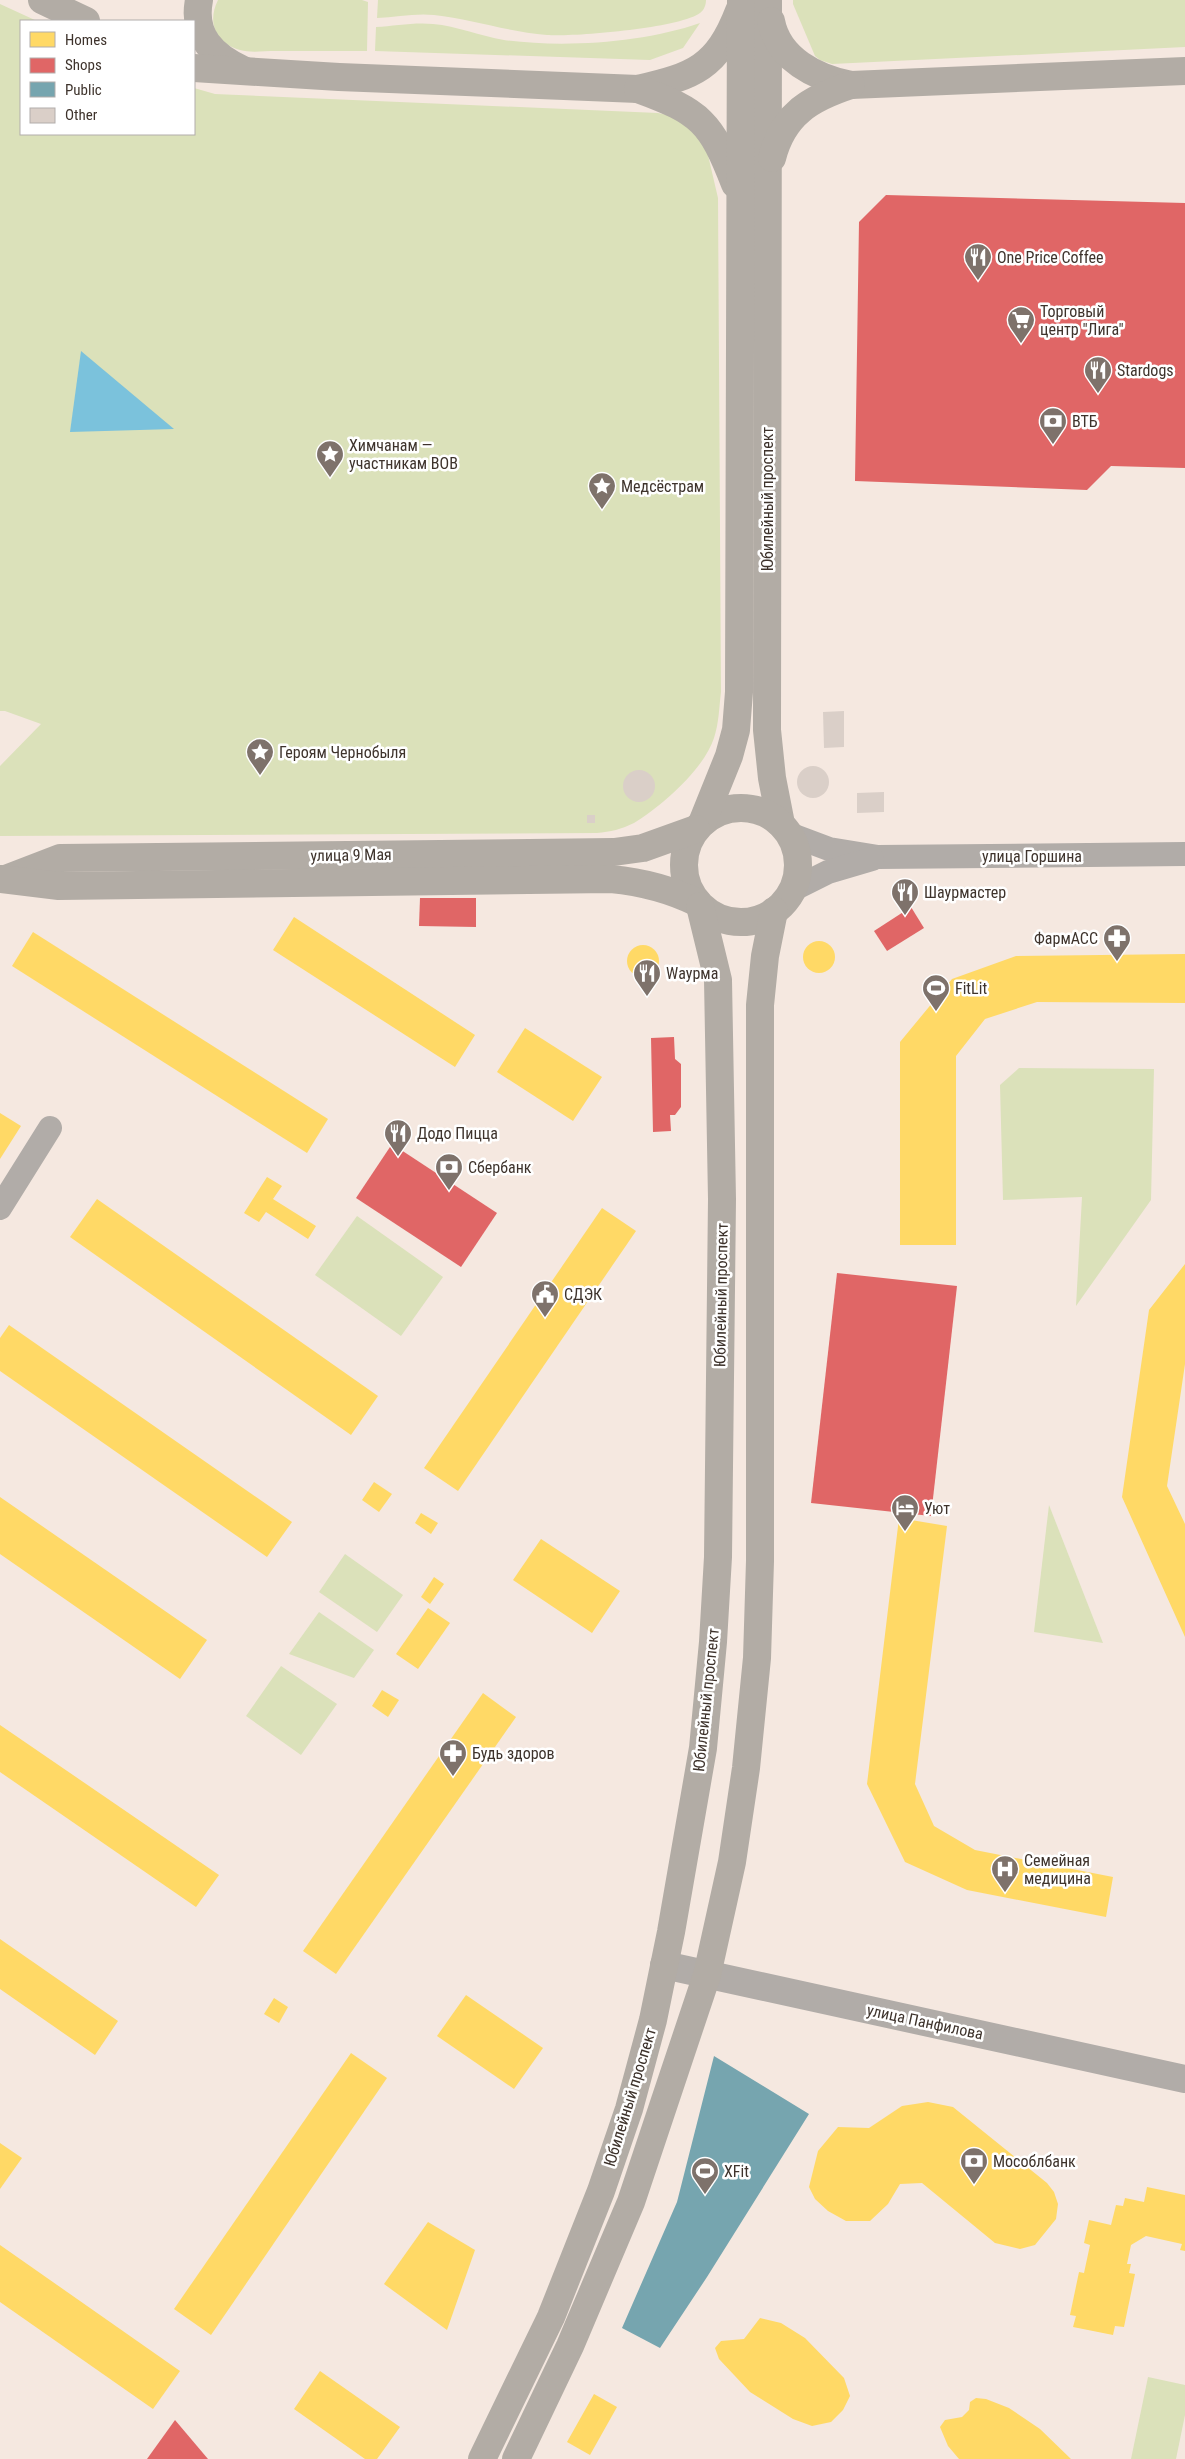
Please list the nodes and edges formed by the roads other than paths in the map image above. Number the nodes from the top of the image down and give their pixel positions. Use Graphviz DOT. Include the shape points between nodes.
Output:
graph roads {
  1 [pos="42,0"];
  2 [pos="198,0"];
  3 [pos="768,2"];
  4 [pos="741,3"];
  5 [pos="84,20"];
  6 [pos="195,68"];
  7 [pos="1185,71"];
  8 [pos="246,72"];
  9 [pos="851,85"];
  10 [pos="638,89"];
  11 [pos="768,174"];
  12 [pos="739,195"];
  13 [pos="699,826"];
  14 [pos="785,829"];
  15 [pos="1185,854"];
  16 [pos="878,858"];
  17 [pos="3,879"];
  18 [pos="792,890"];
  19 [pos="699,904"];
  20 [pos="774,911"];
  21 [pos="50,1128"];
  22 [pos="0,1208"];
  23 [pos="664,1966"];
  24 [pos="707,1974"];
  25 [pos="1185,2079"];
  26 [pos="482,2459"];
  27 [pos="516,2459"];
  1 -- 5 [label="main road"];
  2 -- 8 [label="main road" via="197,18 205,42 222,59"];
  3 -- 9 [label="main road" via="779,43 794,60 829,81"];
  3 -- 11 [label="main road, Юбилейный проспект"];
  4 -- 10 [label="main road" via="725,40 700,69 675,81"];
  4 -- 12 [label="main road, Юбилейный проспект"];
  6 -- 8 [label="main road"];
  7 -- 9 [label="main road"];
  8 -- 10 [label="main road"];
  9 -- 11 [label="main road" via="810,101 793,116 780,134"];
  10 -- 12 [label="main road" via="684,108 705,123 727,162"];
  11 -- 14 [label="main road, Юбилейный проспект" via="767,730 772,778"];
  12 -- 13 [label="main road, Юбилейный проспект" via="739,692 736,730 729,756"];
  13 -- 14 [label="main road" via="727,809 741,808 769,815"];
  13 -- 17 [label="main road, улица 9 Мая" via="643,848 614,852 60,858"];
  13 -- 19 [label="main road, Юбилейный проспект" via="686,849 683,864 690,893"];
  14 -- 16 [label="street, улица Горшина" via="830,849"];
  14 -- 18 [label="main road, Юбилейный проспект" via="798,860"];
  15 -- 16 [label="street, улица Горшина"];
  16 -- 18 [label="street, улица Горшина" via="828,872"];
  17 -- 19 [label="main road, улица 9 Мая" via="59,886 611,879 641,882 672,891"];
  18 -- 20 [label="main road, Юбилейный проспект"];
  19 -- 20 [label="main road, Юбилейный проспект" via="713,915 743,923 758,920"];
  19 -- 23 [label="main road, Юбилейный проспект" via="718,980 720,1007 722,1199 718,1557 703,1748"];
  20 -- 24 [label="main road, Юбилейный проспект" via="760,1005 760,1561 756,1658 735,1843"];
  21 -- 22 [label="street"];
  23 -- 24 [label="street, улица Панфилова"];
  23 -- 26 [label="main road, Юбилейный проспект" via="629,2109 601,2191 551,2317"];
  24 -- 25 [label="street, улица Панфилова"];
  24 -- 27 [label="main road, Юбилейный проспект" via="631,2202 570,2346"];
}
